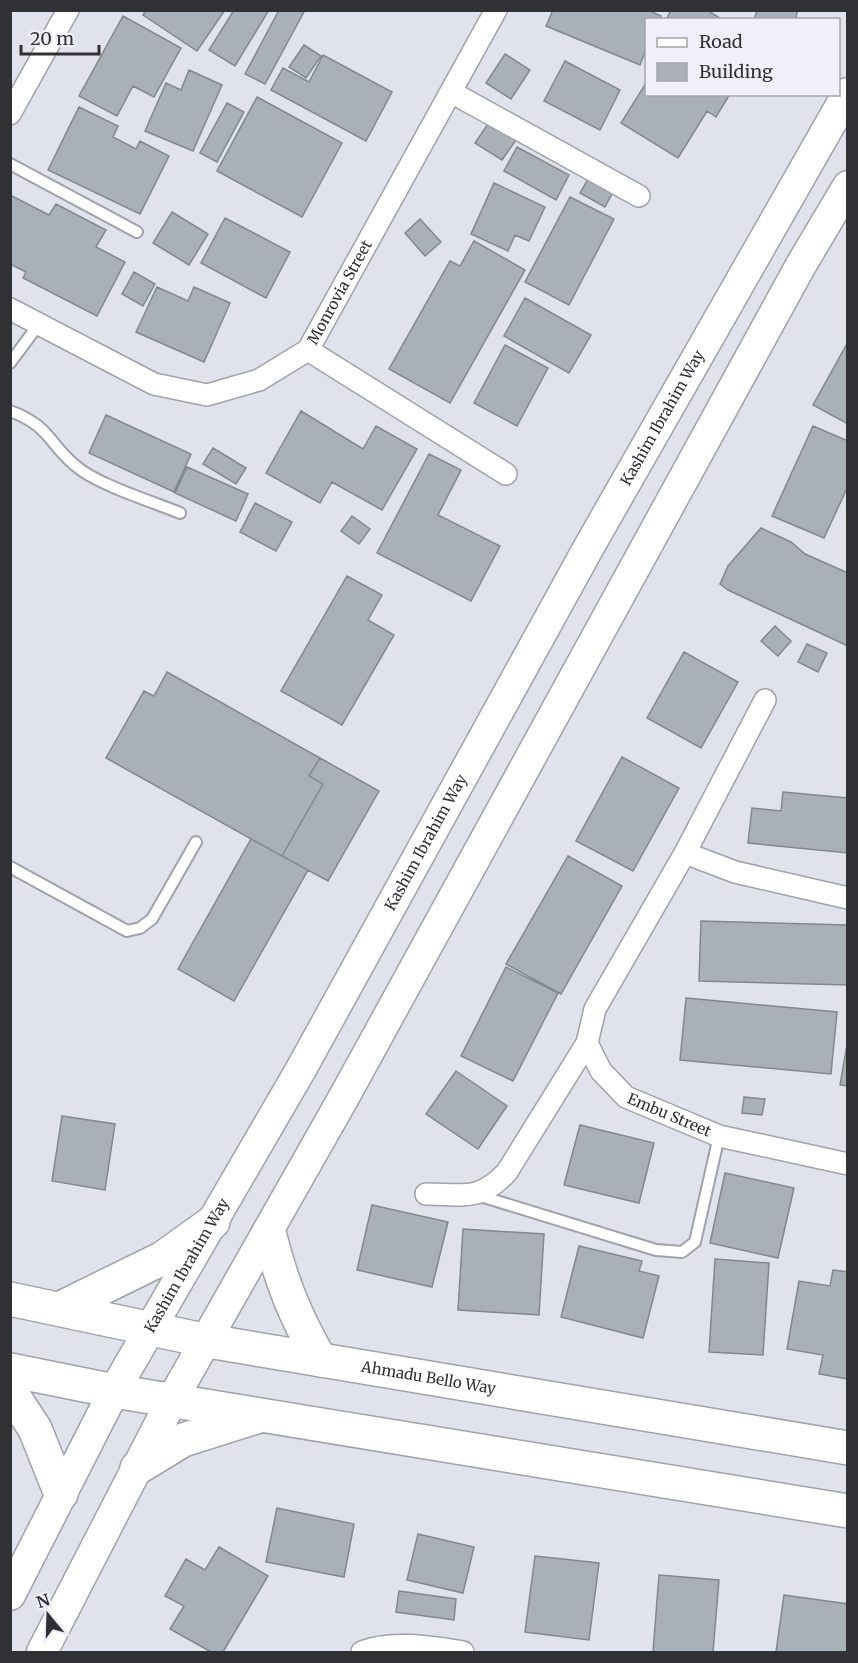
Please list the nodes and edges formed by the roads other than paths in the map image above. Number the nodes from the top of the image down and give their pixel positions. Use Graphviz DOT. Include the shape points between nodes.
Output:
graph roads {
  1 [pos="68,10"];
  2 [pos="496,10"];
  3 [pos="451,92"];
  4 [pos="848,93"];
  5 [pos="10,114"];
  6 [pos="10,164"];
  7 [pos="848,186"];
  8 [pos="639,196"];
  9 [pos="137,232"];
  10 [pos="10,309"];
  11 [pos="39,324"];
  12 [pos="308,350"];
  13 [pos="10,363"];
  14 [pos="10,411"];
  15 [pos="506,474"];
  16 [pos="180,513"];
  17 [pos="765,700"];
  18 [pos="196,842"];
  19 [pos="685,853"];
  20 [pos="10,867"];
  21 [pos="848,898"];
  22 [pos="587,1043"];
  23 [pos="719,1136"];
  24 [pos="848,1164"];
  25 [pos="426,1194"];
  26 [pos="477,1195"];
  27 [pos="213,1222"];
  28 [pos="269,1232"];
  29 [pos="10,1299"];
  30 [pos="59,1309"];
  31 [pos="152,1329"];
  32 [pos="208,1341"];
  33 [pos="320,1360"];
  34 [pos="10,1370"];
  35 [pos="10,1391"];
  36 [pos="114,1391"];
  37 [pos="172,1400"];
  38 [pos="262,1415"];
  39 [pos="848,1448"];
  40 [pos="137,1468"];
  41 [pos="62,1494"];
  42 [pos="848,1511"];
  43 [pos="10,1595"];
  44 [pos="42,1653"];
  45 [pos="362,1653"];
  46 [pos="463,1653"];
  1 -- 5 [label="street"];
  2 -- 3 [label="street, Monrovia Street"];
  3 -- 8 [label="street"];
  3 -- 12 [label="street, Monrovia Street"];
  4 -- 27 [label="main road, Kashim Ibrahim Way" via="595,535"];
  6 -- 9 [label="lane"];
  7 -- 28 [label="main road" via="778,306"];
  10 -- 11 [label="street, Monrovia Street"];
  11 -- 12 [label="street, Monrovia Street" via="154,384 207,395 260,380"];
  11 -- 13 [label="lane"];
  12 -- 15 [label="street"];
  14 -- 16 [label="lane" via="32,420 84,472"];
  17 -- 19 [label="street"];
  18 -- 20 [label="lane" via="152,919 128,931"];
  19 -- 21 [label="street" via="735,872"];
  19 -- 22 [label="street" via="595,1009"];
  22 -- 23 [label="street, Embu Street" via="601,1071 626,1097"];
  22 -- 26 [label="street" via="507,1172 492,1188"];
  23 -- 24 [label="street, Embu Street"];
  23 -- 26 [label="lane" via="695,1242 681,1252 656,1250"];
  25 -- 26 [label="street"];
  27 -- 30 [label="main road" via="163,1258"];
  27 -- 31 [label="main road, Kashim Ibrahim Way"];
  28 -- 32 [label="main road"];
  28 -- 33 [label="main road" via="286,1293"];
  29 -- 30 [label="main road, Ahmadu Bello Way"];
  30 -- 31 [label="main road, Ahmadu Bello Way"];
  31 -- 32 [label="main road, Ahmadu Bello Way"];
  31 -- 36 [label="main road, Kashim Ibrahim Way"];
  32 -- 33 [label="main road, Ahmadu Bello Way"];
  32 -- 37 [label="main road"];
  33 -- 39 [label="main road, Ahmadu Bello Way"];
  34 -- 36 [label="main road"];
  35 -- 41 [label="main road" via="35,1429"];
  36 -- 37 [label="main road"];
  36 -- 41 [label="main road, Kashim Ibrahim Way"];
  37 -- 38 [label="main road"];
  37 -- 40 [label="main road"];
  38 -- 40 [label="main road" via="183,1440"];
  38 -- 42 [label="main road"];
  40 -- 44 [label="main road"];
  41 -- 43 [label="main road, Kashim Ibrahim Way"];
  45 -- 46 [label="street" via="374,1647 420,1647"];
}
